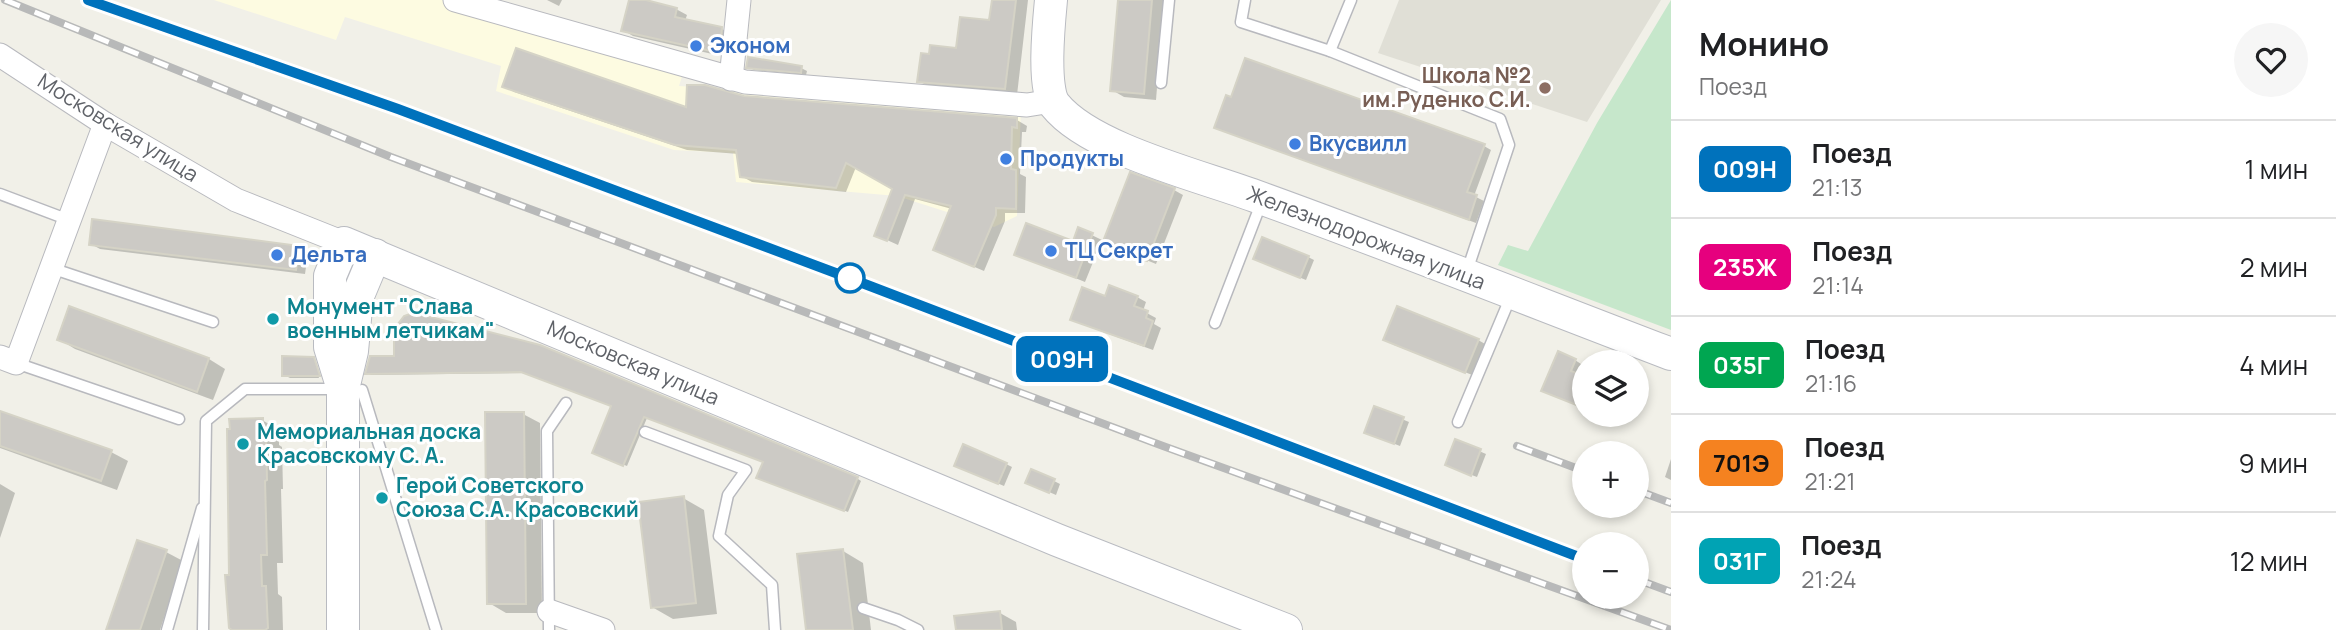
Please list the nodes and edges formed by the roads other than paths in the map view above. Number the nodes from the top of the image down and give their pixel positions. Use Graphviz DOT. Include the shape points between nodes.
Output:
graph roads {
  1 [pos="455,0"];
  2 [pos="738,0"];
  3 [pos="1051,0"];
  4 [pos="1169,0"];
  5 [pos="1245,0"];
  6 [pos="1351,0"];
  7 [pos="1330,51"];
  8 [pos="0,55"];
  9 [pos="731,79"];
  10 [pos="1161,83"];
  11 [pos="1048,107"];
  12 [pos="104,124"];
  13 [pos="0,194"];
  14 [pos="1263,199"];
  15 [pos="69,220"];
  16 [pos="344,243"];
  17 [pos="375,255"];
  18 [pos="51,268"];
  19 [pos="1465,275"];
  20 [pos="1512,293"];
  21 [pos="213,322"];
  22 [pos="1215,323"];
  23 [pos="1671,354"];
  24 [pos="8,360"];
  25 [pos="352,390"];
  26 [pos="566,403"];
  27 [pos="180,419"];
  28 [pos="1458,422"];
  29 [pos="645,432"];
  30 [pos="206,494"];
  31 [pos="863,608"];
  32 [pos="549,620"];
  33 [pos="167,630"];
  34 [pos="203,630"];
  35 [pos="343,630"];
  36 [pos="436,630"];
  37 [pos="603,630"];
  38 [pos="775,630"];
  39 [pos="918,630"];
  40 [pos="1286,630"];
  1 -- 9 [label="street, Железнодорожная улица"];
  2 -- 9 [label="street"];
  3 -- 11 [label="street"];
  4 -- 10 [label="lane"];
  5 -- 7 [label="lane" via="1241,22"];
  6 -- 7 [label="lane"];
  7 -- 19 [label="lane" via="1500,120 1509,145"];
  8 -- 12 [label="street, Московская улица"];
  9 -- 11 [label="street, Железнодорожная улица"];
  11 -- 14 [label="street, Железнодорожная улица" via="1111,144"];
  12 -- 15 [label="street"];
  12 -- 16 [label="street, Московская улица" via="236,200"];
  13 -- 15 [label="lane"];
  14 -- 19 [label="street, Железнодорожная улица"];
  14 -- 22 [label="lane"];
  15 -- 18 [label="street"];
  16 -- 17 [label="street, Московская улица"];
  16 -- 25 [label="street" via="330,276 330,347"];
  17 -- 25 [label="street" via="357,298"];
  17 -- 40 [label="street, Московская улица" via="1058,540"];
  18 -- 21 [label="lane"];
  18 -- 24 [label="street"];
  19 -- 20 [label="street, Железнодорожная улица"];
  20 -- 23 [label="street, Железнодорожная улица"];
  20 -- 28 [label="lane"];
  24 -- 27 [label="lane"];
  25 -- 30 [label="lane" via="244,389 206,421"];
  25 -- 35 [label="street"];
  25 -- 36 [label="lane"];
  26 -- 32 [label="lane" via="547,431"];
  29 -- 38 [label="lane" via="746,470 728,495 719,536 772,585"];
  30 -- 33 [label="lane"];
  30 -- 34 [label="lane"];
  31 -- 39 [label="lane"];
  32 -- 37 [label="street"];
}
